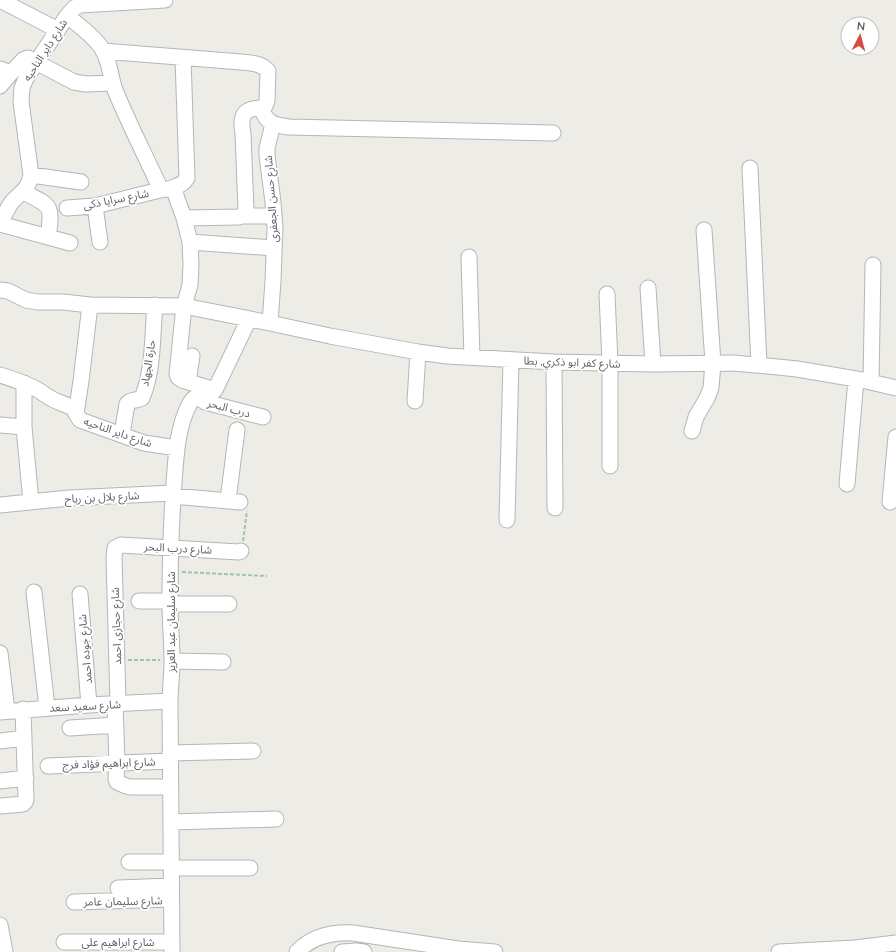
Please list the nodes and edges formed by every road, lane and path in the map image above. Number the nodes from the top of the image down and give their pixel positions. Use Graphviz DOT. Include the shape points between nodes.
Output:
graph roads {
  1 [pos="0,0"];
  2 [pos="165,0"];
  3 [pos="70,8"];
  4 [pos="58,30"];
  5 [pos="103,51"];
  6 [pos="183,58"];
  7 [pos="36,62"];
  8 [pos="6,71"];
  9 [pos="113,83"];
  10 [pos="0,86"];
  11 [pos="262,108"];
  12 [pos="273,124"];
  13 [pos="553,133"];
  14 [pos="750,168"];
  15 [pos="31,175"];
  16 [pos="81,182"];
  17 [pos="165,189"];
  18 [pos="24,192"];
  19 [pos="6,202"];
  20 [pos="95,206"];
  21 [pos="67,208"];
  22 [pos="242,216"];
  23 [pos="273,216"];
  24 [pos="184,218"];
  25 [pos="0,224"];
  26 [pos="704,230"];
  27 [pos="48,237"];
  28 [pos="100,242"];
  29 [pos="190,242"];
  30 [pos="70,243"];
  31 [pos="274,248"];
  32 [pos="469,257"];
  33 [pos="873,265"];
  34 [pos="648,288"];
  35 [pos="0,290"];
  36 [pos="607,294"];
  37 [pos="90,305"];
  38 [pos="155,305"];
  39 [pos="184,306"];
  40 [pos="249,319"];
  41 [pos="270,323"];
  42 [pos="418,352"];
  43 [pos="192,356"];
  44 [pos="472,358"];
  45 [pos="511,360"];
  46 [pos="554,362"];
  47 [pos="610,363"];
  48 [pos="713,363"];
  49 [pos="653,364"];
  50 [pos="758,365"];
  51 [pos="0,375"];
  52 [pos="856,379"];
  53 [pos="188,382"];
  54 [pos="871,382"];
  55 [pos="24,383"];
  56 [pos="896,388"];
  57 [pos="215,390"];
  58 [pos="197,396"];
  59 [pos="415,401"];
  60 [pos="76,414"];
  61 [pos="263,417"];
  62 [pos="0,425"];
  63 [pos="24,427"];
  64 [pos="237,430"];
  65 [pos="692,431"];
  66 [pos="122,434"];
  67 [pos="896,437"];
  68 [pos="177,448"];
  69 [pos="610,466"];
  70 [pos="847,484"];
  71 [pos="173,494"];
  72 [pos="234,501"];
  73 [pos="31,502"];
  74 [pos="890,502"];
  75 [pos="0,505"];
  76 [pos="555,508"];
  77 [pos="507,520"];
  78 [pos="170,547"];
  79 [pos="115,548"];
  80 [pos="241,551"];
  81 [pos="171,571"];
  82 [pos="267,576"];
  83 [pos="34,592"];
  84 [pos="80,594"];
  85 [pos="139,601"];
  86 [pos="170,602"];
  87 [pos="229,604"];
  88 [pos="0,653"];
  89 [pos="117,659"];
  90 [pos="172,661"];
  91 [pos="223,662"];
  92 [pos="170,702"];
  93 [pos="116,704"];
  94 [pos="89,705"];
  95 [pos="47,708"];
  96 [pos="23,709"];
  97 [pos="4,711"];
  98 [pos="116,725"];
  99 [pos="70,728"];
  100 [pos="24,738"];
  101 [pos="0,741"];
  102 [pos="253,751"];
  103 [pos="170,757"];
  104 [pos="118,763"];
  105 [pos="48,766"];
  106 [pos="26,778"];
  107 [pos="0,781"];
  108 [pos="170,787"];
  109 [pos="0,806"];
  110 [pos="276,819"];
  111 [pos="170,822"];
  112 [pos="129,862"];
  113 [pos="171,864"];
  114 [pos="250,868"];
  115 [pos="118,888"];
  116 [pos="171,893"];
  117 [pos="74,902"];
  118 [pos="0,925"];
  119 [pos="64,942"];
  120 [pos="896,943"];
  121 [pos="172,947"];
  122 [pos="5,952"];
  123 [pos="298,952"];
  124 [pos="342,952"];
  125 [pos="364,952"];
  126 [pos="495,952"];
  127 [pos="779,952"];
  1 -- 4 [label="street"];
  2 -- 3 [label="street, شارع داير الناحيه" via="80,5"];
  3 -- 4 [label="street, شارع داير الناحيه"];
  3 -- 5 [label="street"];
  4 -- 7 [label="street, شارع داير الناحيه"];
  5 -- 6 [label="street"];
  5 -- 9 [label="street"];
  6 -- 11 [label="street" via="260,64 265,67 268,71 267,101"];
  6 -- 17 [label="street, شارع سرايا ذكى" via="188,173 184,183"];
  7 -- 8 [label="street" via="26,58"];
  7 -- 9 [label="street" via="74,82"];
  7 -- 15 [label="street, شارع داير الناحيه" via="26,78 21,94"];
  8 -- 10 [label="street"];
  9 -- 17 [label="street"];
  11 -- 12 [label="street" via="265,118"];
  11 -- 22 [label="street" via="245,112 241,122 246,210"];
  12 -- 13 [label="street" via="289,127"];
  12 -- 23 [label="street, شارع حسن الجعفرى" via="267,148"];
  14 -- 50 [label="street"];
  15 -- 16 [label="street"];
  15 -- 18 [label="street"];
  17 -- 20 [label="street, شارع سرايا ذكى"];
  17 -- 24 [label="street" via="175,193"];
  18 -- 19 [label="street"];
  18 -- 27 [label="street" via="49,207"];
  19 -- 25 [label="street"];
  20 -- 21 [label="street, شارع سرايا ذكى"];
  20 -- 28 [label="street"];
  22 -- 23 [label="street"];
  22 -- 24 [label="street"];
  23 -- 31 [label="street, شارع حسن الجعفرى"];
  24 -- 29 [label="street"];
  25 -- 27 [label="street"];
  26 -- 48 [label="street"];
  27 -- 30 [label="street"];
  29 -- 31 [label="street"];
  29 -- 39 [label="street" via="190,280"];
  31 -- 41 [label="street, شارع حسن الجعفرى"];
  32 -- 44 [label="street"];
  33 -- 54 [label="street"];
  34 -- 49 [label="street"];
  35 -- 37 [label="street" via="37,302"];
  36 -- 47 [label="street"];
  37 -- 38 [label="street"];
  37 -- 60 [label="street"];
  38 -- 39 [label="street"];
  38 -- 66 [label="street, حارة الجهاد" via="147,381 142,398 127,404"];
  39 -- 40 [label="street"];
  39 -- 53 [label="street" via="176,374 178,378"];
  40 -- 41 [label="street, شارع كفر ابو ذكري, بطا"];
  40 -- 57 [label="street"];
  41 -- 42 [label="street, شارع كفر ابو ذكري, بطا"];
  42 -- 44 [label="street, شارع كفر ابو ذكري, بطا"];
  42 -- 59 [label="street"];
  43 -- 53 [label="street"];
  44 -- 45 [label="street, شارع كفر ابو ذكري, بطا"];
  45 -- 46 [label="street, شارع كفر ابو ذكري, بطا"];
  45 -- 77 [label="street"];
  46 -- 47 [label="street, شارع كفر ابو ذكري, بطا"];
  46 -- 76 [label="street"];
  47 -- 49 [label="street, شارع كفر ابو ذكري, بطا"];
  47 -- 69 [label="street"];
  48 -- 49 [label="street, شارع كفر ابو ذكري, بطا"];
  48 -- 50 [label="street, شارع كفر ابو ذكري, بطا"];
  48 -- 65 [label="street" via="711,388"];
  50 -- 52 [label="street, شارع كفر ابو ذكري, بطا"];
  51 -- 55 [label="street, شارع داير الناحيه"];
  52 -- 54 [label="street, شارع كفر ابو ذكري, بطا"];
  52 -- 70 [label="street"];
  53 -- 57 [label="street"];
  54 -- 56 [label="street, شارع كفر ابو ذكري, بطا"];
  55 -- 60 [label="street, شارع داير الناحيه" via="75,410"];
  55 -- 63 [label="street"];
  57 -- 58 [label="street"];
  58 -- 61 [label="street, درب البحر" via="205,402"];
  58 -- 68 [label="street, شارع سليمان عبد العزيز" via="190,402"];
  60 -- 66 [label="street, شارع داير الناحيه" via="80,420"];
  62 -- 63 [label="street"];
  63 -- 73 [label="street"];
  64 -- 72 [label="street"];
  66 -- 68 [label="street, شارع داير الناحيه" via="148,444"];
  67 -- 74 [label="street"];
  68 -- 71 [label="street, شارع سليمان عبد العزيز"];
  71 -- 72 [label="street, شارع بلال بن رباح"];
  71 -- 73 [label="street, شارع بلال بن رباح"];
  71 -- 78 [label="street, شارع سليمان عبد العزيز"];
  72 -- 80 [label="path" via="245,504 247,508"];
  73 -- 75 [label="street, شارع بلال بن رباح"];
  78 -- 79 [label="street, شارع درب البحر" via="121,545"];
  78 -- 80 [label="street, شارع درب البحر"];
  78 -- 81 [label="street, شارع سليمان عبد العزيز"];
  79 -- 89 [label="street, شارع حجازى احمد"];
  81 -- 82 [label="path"];
  81 -- 86 [label="street, شارع سليمان عبد العزيز"];
  83 -- 95 [label="street"];
  84 -- 94 [label="street, شارع جوده احمد"];
  85 -- 86 [label="street"];
  86 -- 87 [label="street"];
  86 -- 90 [label="street, شارع سليمان عبد العزيز"];
  88 -- 97 [label="street"];
  89 -- 90 [label="path"];
  89 -- 93 [label="street, شارع حجازى احمد"];
  90 -- 91 [label="street"];
  90 -- 92 [label="street, شارع سليمان عبد العزيز"];
  92 -- 93 [label="street, شارع سعيد سعد"];
  92 -- 103 [label="street, شارع سليمان عبد العزيز"];
  93 -- 94 [label="street, شارع سعيد سعد"];
  93 -- 98 [label="street, شارع حجازى احمد"];
  94 -- 95 [label="street, شارع سعيد سعد"];
  95 -- 96 [label="street, شارع سعيد سعد"];
  96 -- 97 [label="street, شارع سعيد سعد"];
  96 -- 100 [label="street"];
  98 -- 99 [label="street"];
  98 -- 104 [label="street, شارع حجازى احمد"];
  100 -- 101 [label="street"];
  100 -- 106 [label="street"];
  102 -- 103 [label="street, شارع ابراهيم فؤاد فرج"];
  103 -- 104 [label="street, شارع ابراهيم فؤاد فرج"];
  103 -- 108 [label="street, شارع سليمان عبد العزيز"];
  104 -- 105 [label="street, شارع ابراهيم فؤاد فرج"];
  104 -- 108 [label="street, شارع حجازى احمد" via="116,779 120,784 130,787"];
  106 -- 107 [label="street"];
  106 -- 109 [label="street" via="25,802"];
  108 -- 111 [label="street, شارع سليمان عبد العزيز"];
  110 -- 111 [label="street"];
  111 -- 113 [label="street, شارع سليمان عبد العزيز"];
  112 -- 113 [label="street"];
  113 -- 114 [label="street"];
  113 -- 116 [label="street, شارع سليمان عبد العزيز"];
  115 -- 116 [label="street"];
  116 -- 117 [label="street, شارع سليمان عامر"];
  116 -- 121 [label="street, شارع سليمان عبد العزيز"];
  118 -- 122 [label="street"];
  119 -- 121 [label="street, شارع ابراهيم على"];
  120 -- 127 [label="street"];
  123 -- 126 [label="street" via="316,938 340,932"];
  124 -- 125 [label="street"];
}
